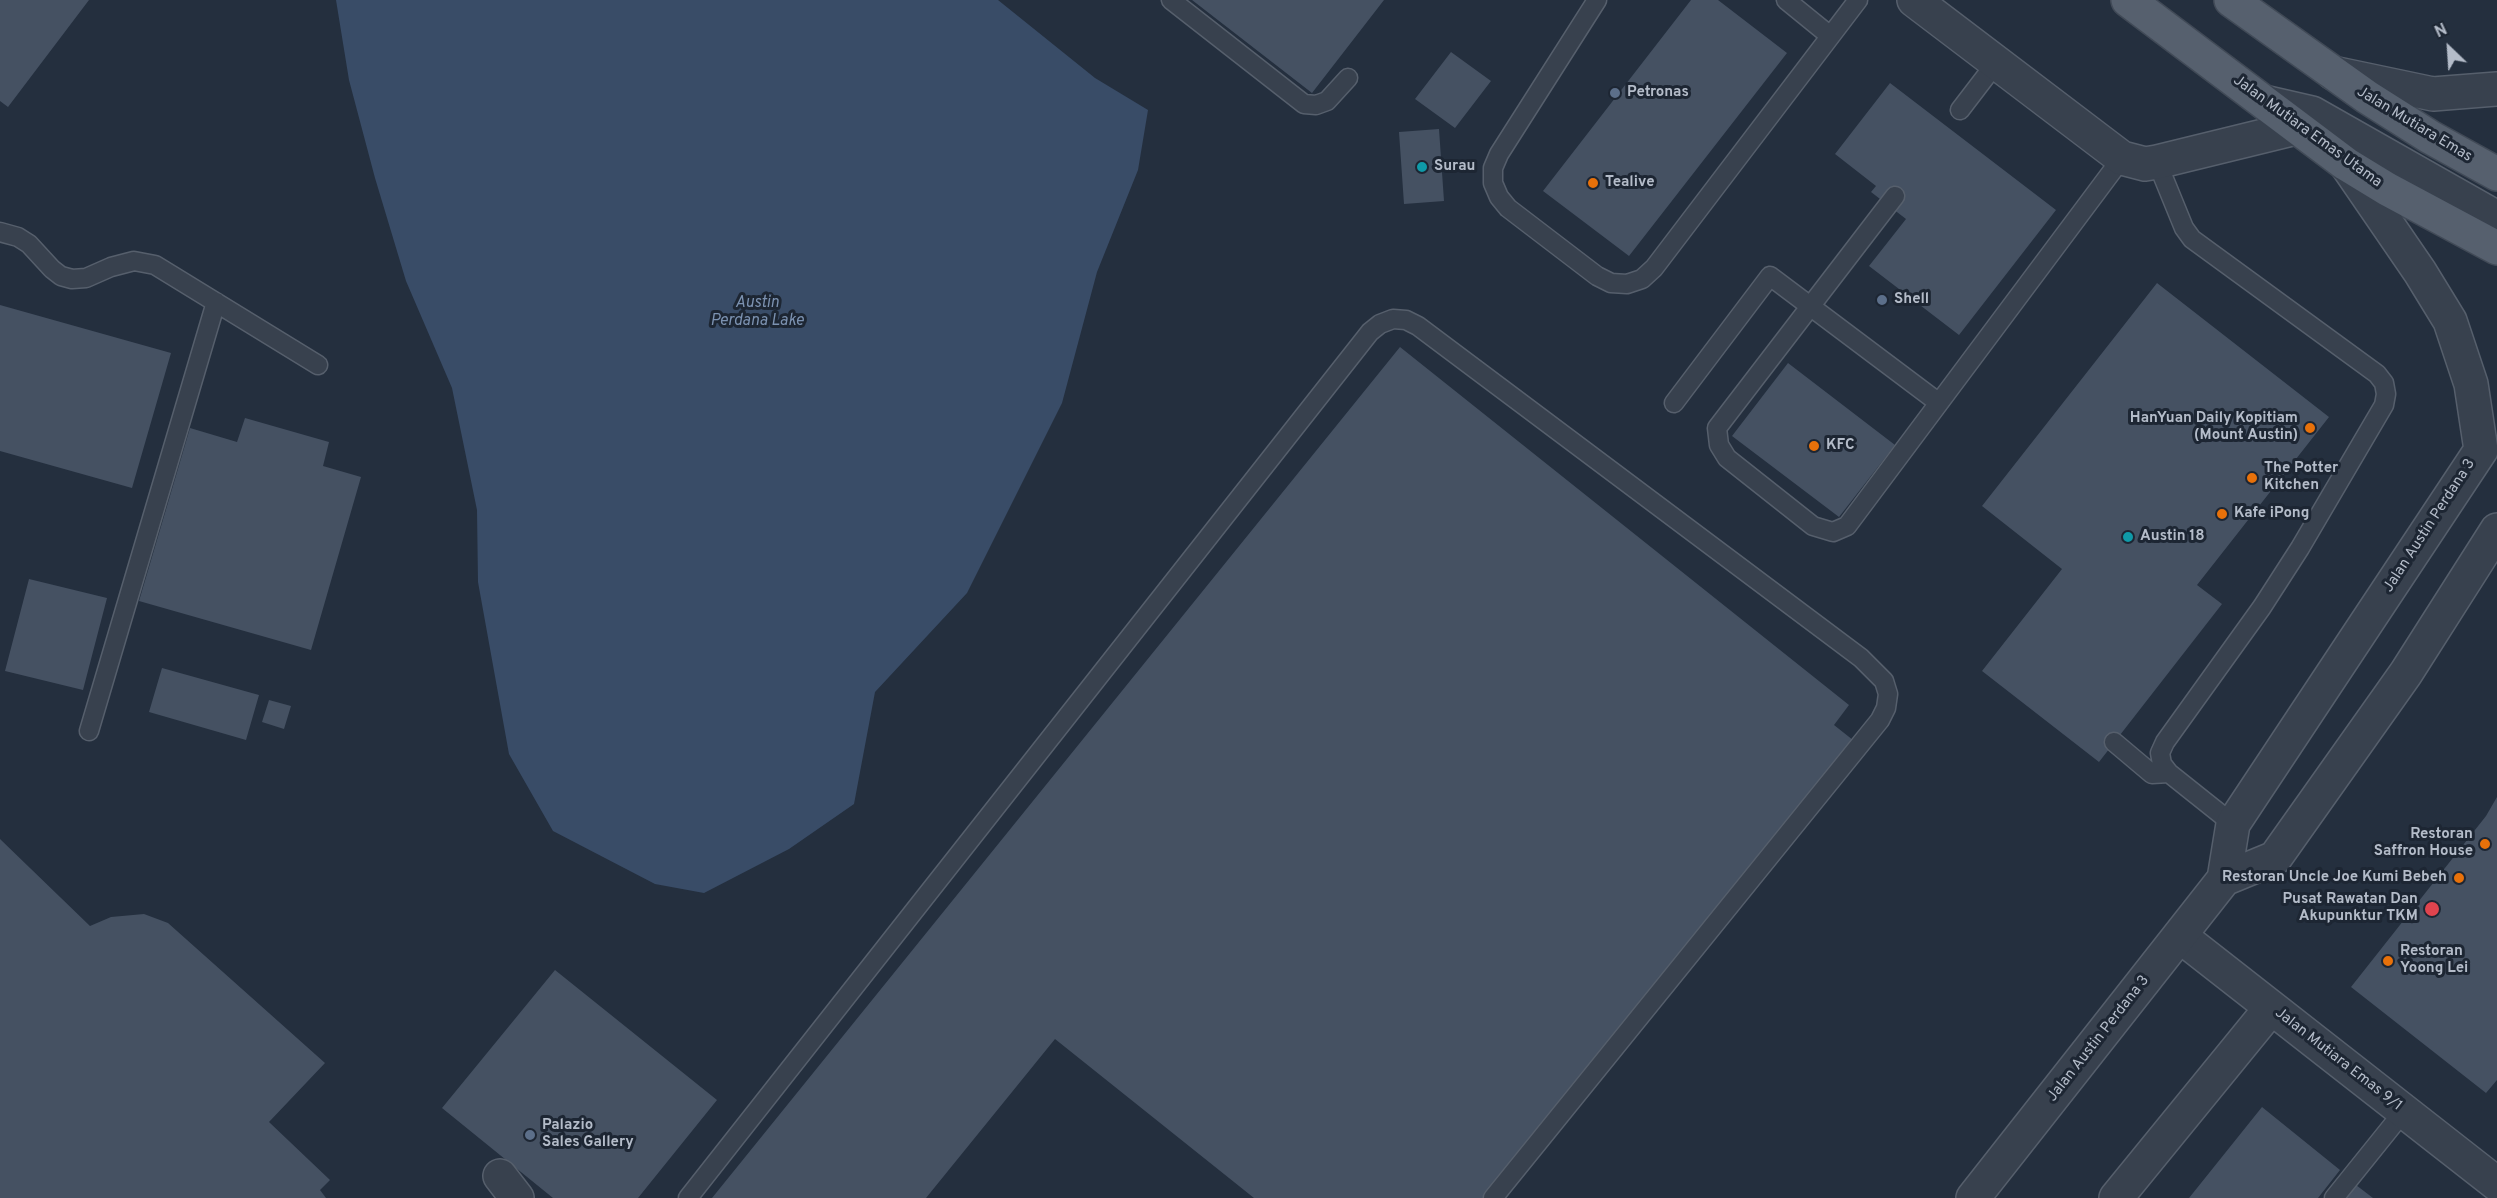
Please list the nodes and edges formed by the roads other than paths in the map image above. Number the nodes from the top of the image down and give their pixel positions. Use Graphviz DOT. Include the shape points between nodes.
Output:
graph roads {
  1 [pos="1171,0"];
  2 [pos="1597,0"];
  3 [pos="1786,0"];
  4 [pos="1858,0"];
  5 [pos="1914,0"];
  6 [pos="2128,0"];
  7 [pos="2231,0"];
  8 [pos="1829,35"];
  9 [pos="1996,63"];
  10 [pos="2333,73"];
  11 [pos="1348,78"];
  12 [pos="2497,89"];
  13 [pos="2264,102"];
  14 [pos="1960,110"];
  15 [pos="2300,127"];
  16 [pos="2122,158"];
  17 [pos="2157,162"];
  18 [pos="2346,164"];
  19 [pos="2497,174"];
  20 [pos="1894,196"];
  21 [pos="2497,218"];
  22 [pos="0,232"];
  23 [pos="2497,248"];
  24 [pos="216,302"];
  25 [pos="1810,306"];
  26 [pos="318,365"];
  27 [pos="1674,403"];
  28 [pos="1939,403"];
  29 [pos="2497,530"];
  30 [pos="89,731"];
  31 [pos="2114,742"];
  32 [pos="2169,773"];
  33 [pos="2233,824"];
  34 [pos="2275,858"];
  35 [pos="2224,879"];
  36 [pos="2180,936"];
  37 [pos="2271,1008"];
  38 [pos="2404,1111"];
  39 [pos="2497,1184"];
  40 [pos="688,1198"];
  41 [pos="1493,1198"];
  42 [pos="1973,1198"];
  43 [pos="2116,1198"];
  44 [pos="2334,1198"];
  1 -- 11 [label="lane" via="1304,104 1327,101"];
  2 -- 8 [label="lane" via="1499,154 1493,168 1493,183 1508,208 1596,276 1611,283 1627,284 1642,279 1654,268"];
  3 -- 8 [label="lane"];
  4 -- 8 [label="lane"];
  5 -- 9 [label="street"];
  6 -- 13 [label="main road, Jalan Mutiara Emas Utama"];
  7 -- 10 [label="main road"];
  9 -- 14 [label="lane"];
  9 -- 16 [label="street"];
  10 -- 12 [label="street" via="2433,94"];
  10 -- 19 [label="main road, Jalan Mutiara Emas" via="2430,137"];
  13 -- 15 [label="main road, Jalan Mutiara Emas Utama"];
  13 -- 21 [label="street" via="2312,113"];
  15 -- 17 [label="street"];
  15 -- 18 [label="main road, Jalan Mutiara Emas Utama"];
  16 -- 17 [label="street" via="2145,164"];
  16 -- 28 [label="lane"];
  17 -- 32 [label="lane" via="2192,239 2377,374 2386,394 2384,405 2294,558 2165,742 2160,753 2162,765"];
  18 -- 23 [label="main road, Jalan Mutiara Emas Utama"];
  18 -- 33 [label="street, Jalan Austin Perdana 3" via="2450,321 2471,384 2481,450"];
  20 -- 25 [label="lane"];
  22 -- 24 [label="lane" via="29,244 61,276 87,278 134,261 163,269"];
  24 -- 26 [label="lane"];
  24 -- 30 [label="lane"];
  25 -- 27 [label="lane" via="1770,276"];
  25 -- 28 [label="lane"];
  25 -- 28 [label="lane" via="1717,428 1719,445 1727,458 1813,526 1833,532 1847,526"];
  29 -- 34 [label="street" via="2406,673"];
  31 -- 32 [label="lane" via="2152,774"];
  32 -- 33 [label="lane"];
  33 -- 34 [label="street"];
  33 -- 35 [label="street, Jalan Austin Perdana 3"];
  34 -- 35 [label="street, Jalan Austin Perdana 3"];
  35 -- 36 [label="street, Jalan Austin Perdana 3"];
  36 -- 37 [label="street, Jalan Mutiara Emas 9/1"];
  36 -- 42 [label="street, Jalan Austin Perdana 3"];
  37 -- 38 [label="street, Jalan Mutiara Emas 9/1"];
  37 -- 43 [label="street"];
  38 -- 39 [label="street, Jalan Mutiara Emas 9/1"];
  38 -- 44 [label="lane"];
  40 -- 41 [label="lane" via="1370,332 1393,319 1418,326 1861,658 1884,681 1887,694 1880,720"];
}
